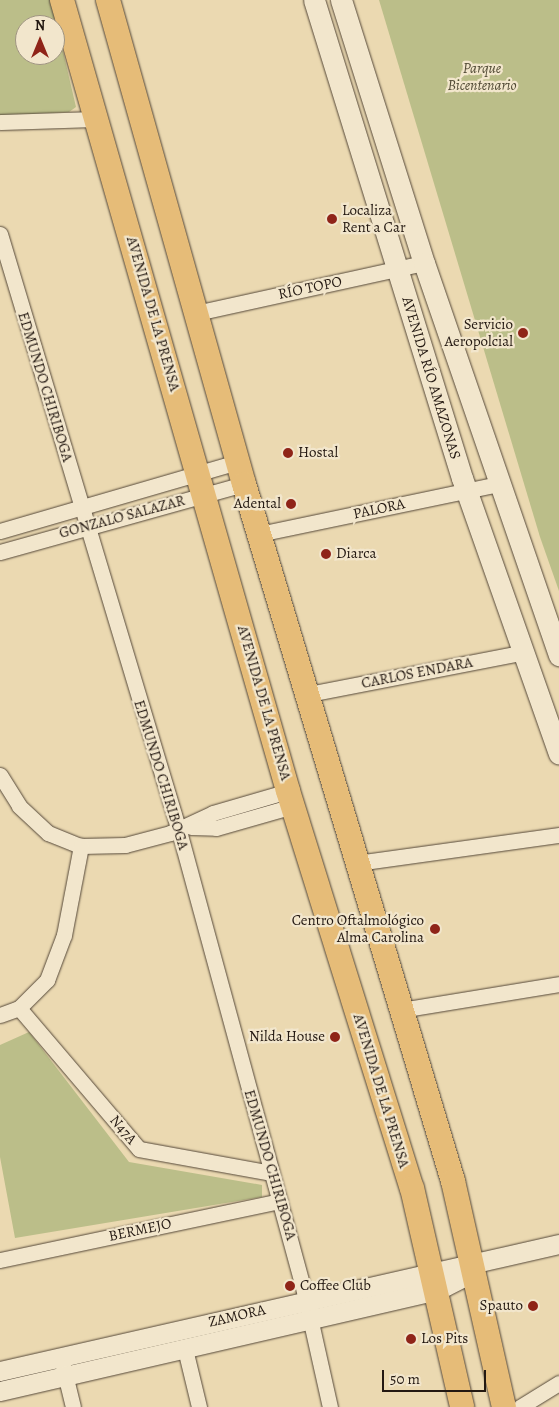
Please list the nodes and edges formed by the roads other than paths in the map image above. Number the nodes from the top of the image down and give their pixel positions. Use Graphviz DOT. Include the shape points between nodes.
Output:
graph roads {
  1 [pos="62,0"];
  2 [pos="108,0"];
  3 [pos="314,0"];
  4 [pos="342,0"];
  5 [pos="95,119"];
  6 [pos="0,122"];
  7 [pos="0,234"];
  8 [pos="424,264"];
  9 [pos="397,269"];
  10 [pos="196,313"];
  11 [pos="241,473"];
  12 [pos="202,484"];
  13 [pos="498,484"];
  14 [pos="466,491"];
  15 [pos="81,508"];
  16 [pos="86,527"];
  17 [pos="0,531"];
  18 [pos="259,534"];
  19 [pos="0,552"];
  20 [pos="525,652"];
  21 [pos="559,655"];
  22 [pos="309,694"];
  23 [pos="559,753"];
  24 [pos="0,775"];
  25 [pos="290,798"];
  26 [pos="185,829"];
  27 [pos="559,835"];
  28 [pos="81,846"];
  29 [pos="357,863"];
  30 [pos="559,984"];
  31 [pos="19,1008"];
  32 [pos="401,1010"];
  33 [pos="0,1015"];
  34 [pos="271,1173"];
  35 [pos="280,1201"];
  36 [pos="559,1244"];
  37 [pos="0,1260"];
  38 [pos="470,1267"];
  39 [pos="436,1281"];
  40 [pos="306,1300"];
  41 [pos="311,1320"];
  42 [pos="185,1349"];
  43 [pos="61,1357"];
  44 [pos="0,1371"];
  45 [pos="66,1376"];
  46 [pos="559,1383"];
  47 [pos="0,1390"];
  48 [pos="73,1407"];
  49 [pos="199,1407"];
  50 [pos="330,1407"];
  51 [pos="462,1407"];
  52 [pos="504,1407"];
  53 [pos="520,1407"];
  1 -- 5 [label="main road, AVENIDA DE LA PRENSA"];
  2 -- 10 [label="main road"];
  3 -- 9 [label="main road, AVENIDA RÍO AMAZONAS"];
  4 -- 8 [label="main road, AVENIDA RÍO AMAZONAS"];
  5 -- 6 [label="street"];
  5 -- 12 [label="main road, AVENIDA DE LA PRENSA"];
  7 -- 15 [label="street, EDMUNDO CHIRIBOGA"];
  8 -- 9 [label="street, RÍO TOPO"];
  8 -- 13 [label="main road, AVENIDA RÍO AMAZONAS"];
  9 -- 10 [label="street, RÍO TOPO"];
  9 -- 14 [label="main road, AVENIDA RÍO AMAZONAS"];
  10 -- 11 [label="main road"];
  11 -- 12 [label="street, GONZALO SALAZAR"];
  11 -- 12 [label="street, GONZALO SALAZAR"];
  11 -- 18 [label="main road"];
  12 -- 15 [label="street, GONZALO SALAZAR"];
  12 -- 16 [label="street, GONZALO SALAZAR"];
  12 -- 25 [label="main road, AVENIDA DE LA PRENSA"];
  13 -- 14 [label="street, PALORA"];
  13 -- 21 [label="main road, AVENIDA RÍO AMAZONAS"];
  14 -- 18 [label="street, PALORA"];
  14 -- 20 [label="main road, AVENIDA RÍO AMAZONAS"];
  15 -- 16 [label="street, EDMUNDO CHIRIBOGA"];
  15 -- 17 [label="street, GONZALO SALAZAR"];
  16 -- 19 [label="street, GONZALO SALAZAR"];
  16 -- 26 [label="street, EDMUNDO CHIRIBOGA"];
  18 -- 22 [label="main road"];
  20 -- 22 [label="street, CARLOS ENDARA"];
  20 -- 23 [label="main road, AVENIDA RÍO AMAZONAS"];
  22 -- 29 [label="main road"];
  24 -- 28 [label="street" via="19,806 48,832"];
  25 -- 26 [label="street" via="213,813"];
  25 -- 39 [label="main road, AVENIDA DE LA PRENSA" via="412,1188"];
  26 -- 28 [label="street" via="125,845"];
  26 -- 34 [label="street, EDMUNDO CHIRIBOGA"];
  27 -- 29 [label="street"];
  28 -- 31 [label="street" via="64,935 47,980"];
  29 -- 32 [label="main road"];
  30 -- 32 [label="street"];
  31 -- 33 [label="street"];
  31 -- 34 [label="street, N47A" via="139,1149"];
  32 -- 38 [label="main road"];
  34 -- 35 [label="street, EDMUNDO CHIRIBOGA"];
  35 -- 37 [label="street, BERMEJO"];
  35 -- 40 [label="street, EDMUNDO CHIRIBOGA"];
  36 -- 38 [label="street, ZAMORA"];
  38 -- 39 [label="street, ZAMORA"];
  38 -- 52 [label="main road"];
  39 -- 40 [label="street, ZAMORA"];
  39 -- 41 [label="street, ZAMORA"];
  39 -- 51 [label="main road, AVENIDA DE LA PRENSA"];
  40 -- 41 [label="street, EDMUNDO CHIRIBOGA"];
  40 -- 43 [label="street, ZAMORA"];
  41 -- 42 [label="street, ZAMORA"];
  41 -- 50 [label="street, EDMUNDO CHIRIBOGA"];
  42 -- 45 [label="street, ZAMORA"];
  42 -- 49 [label="street"];
  43 -- 44 [label="street, ZAMORA"];
  43 -- 45 [label="street"];
  45 -- 47 [label="street, ZAMORA"];
  45 -- 48 [label="street"];
  46 -- 53 [label="street"];
}
